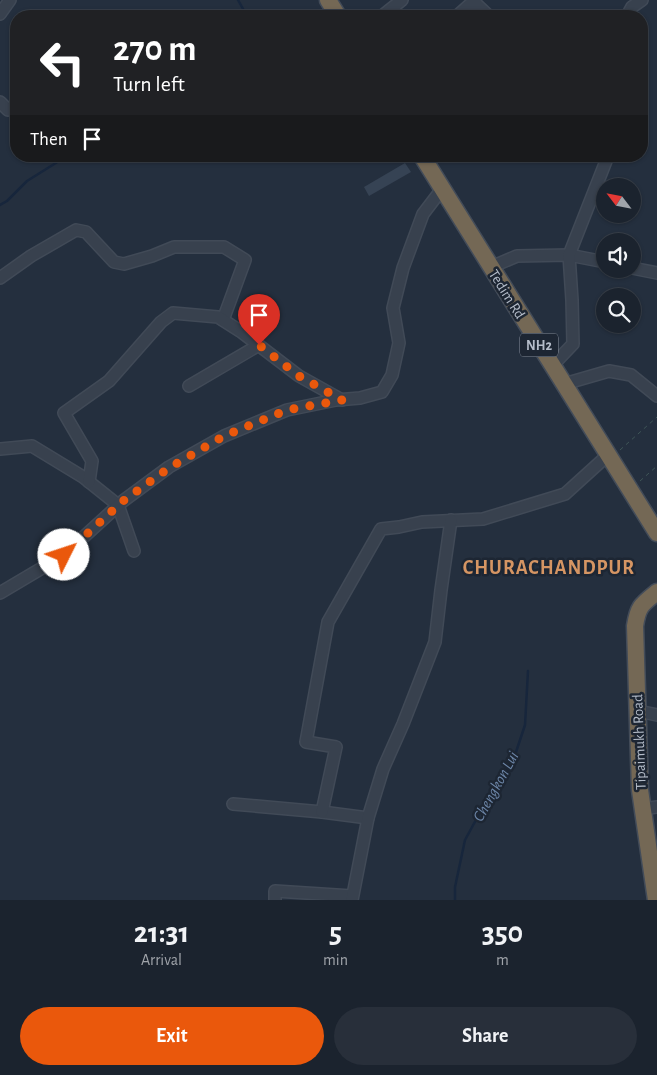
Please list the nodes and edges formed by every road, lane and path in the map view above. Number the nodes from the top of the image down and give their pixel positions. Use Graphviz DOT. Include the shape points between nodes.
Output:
graph roads {
  1 [pos="10,0"];
  2 [pos="402,0"];
  3 [pos="642,0"];
  4 [pos="474,1"];
  5 [pos="629,8"];
  6 [pos="390,10"];
  7 [pos="463,10"];
  8 [pos="483,10"];
  9 [pos="0,14"];
  10 [pos="426,162"];
  11 [pos="606,162"];
  12 [pos="442,189"];
  13 [pos="569,255"];
  14 [pos="596,260"];
  15 [pos="491,267"];
  16 [pos="641,270"];
  17 [pos="657,274"];
  18 [pos="0,278"];
  19 [pos="223,320"];
  20 [pos="259,345"];
  21 [pos="552,366"];
  22 [pos="564,384"];
  23 [pos="190,386"];
  24 [pos="657,396"];
  25 [pos="342,400"];
  26 [pos="657,417"];
  27 [pos="0,449"];
  28 [pos="609,457"];
  29 [pos="657,466"];
  30 [pos="89,482"];
  31 [pos="630,490"];
  32 [pos="118,505"];
  33 [pos="451,520"];
  34 [pos="657,533"];
  35 [pos="134,551"];
  36 [pos="657,592"];
  37 [pos="0,593"];
  38 [pos="638,711"];
  39 [pos="657,715"];
  40 [pos="233,804"];
  41 [pos="650,808"];
  42 [pos="322,812"];
  43 [pos="368,818"];
  44 [pos="352,898"];
  45 [pos="274,900"];
  46 [pos="656,900"];
  1 -- 9 [label="street"];
  2 -- 6 [label="street"];
  3 -- 5 [label="street"];
  4 -- 7 [label="street"];
  4 -- 8 [label="street"];
  10 -- 12 [label="highway, Tedim Rd / NH2"];
  11 -- 13 [label="street"];
  12 -- 15 [label="highway, Tedim Rd / NH2"];
  12 -- 25 [label="street" via="424,214 403,268 393,308 399,343 392,375 382,392"];
  13 -- 14 [label="street"];
  13 -- 15 [label="street" via="517,256"];
  13 -- 21 [label="street" via="573,344"];
  15 -- 21 [label="highway, Tedim Rd / NH2"];
  16 -- 17 [label="street"];
  18 -- 19 [label="street" via="76,230 86,232 114,262 124,264 174,247 224,247 245,260"];
  19 -- 20 [label="street"];
  19 -- 30 [label="street" via="173,313 161,322 109,381 64,413 92,461"];
  20 -- 23 [label="street"];
  20 -- 25 [label="street" via="299,376"];
  21 -- 22 [label="highway, Tedim Rd / NH2"];
  22 -- 24 [label="street" via="609,371 631,376"];
  22 -- 28 [label="highway, Tedim Rd / NH2"];
  25 -- 32 [label="street" via="287,410 224,436 169,468"];
  26 -- 28 [label="path"];
  27 -- 30 [label="street" via="32,446"];
  28 -- 31 [label="highway, Tedim Rd / NH2"];
  28 -- 33 [label="street" via="565,494 484,519"];
  29 -- 31 [label="path"];
  30 -- 32 [label="street"];
  31 -- 34 [label="highway, Tedim Rd / NH2"];
  32 -- 35 [label="street"];
  32 -- 37 [label="street" via="64,555"];
  33 -- 42 [label="street" via="381,529 328,622 306,742 336,748"];
  33 -- 43 [label="street" via="435,642 383,769"];
  36 -- 38 [label="highway, Tipaimukh Road" via="643,602 637,612"];
  38 -- 39 [label="street"];
  38 -- 41 [label="highway, Tipaimukh Road" via="640,790"];
  40 -- 42 [label="street"];
  41 -- 46 [label="highway, Tipaimukh Road"];
  42 -- 43 [label="street"];
  43 -- 44 [label="street"];
  44 -- 45 [label="street" via="275,891"];
}
